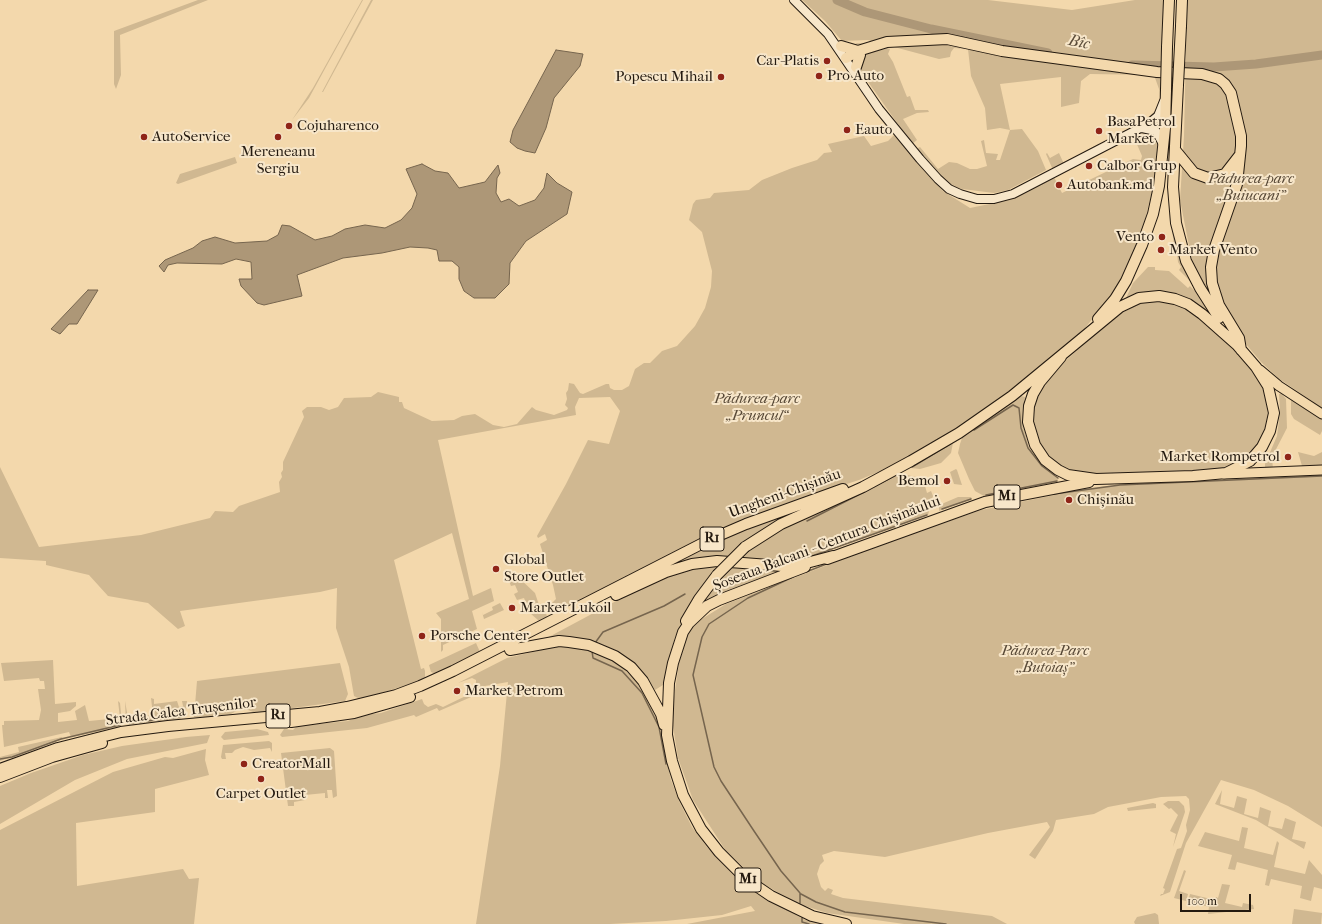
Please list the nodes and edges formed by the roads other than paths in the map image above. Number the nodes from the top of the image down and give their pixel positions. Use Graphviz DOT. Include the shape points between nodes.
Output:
graph roads {
  1 [pos="794,0"];
  2 [pos="797,0"];
  3 [pos="1169,0"];
  4 [pos="1182,0"];
  5 [pos="841,46"];
  6 [pos="853,58"];
  7 [pos="1166,94"];
  8 [pos="1136,130"];
  9 [pos="1163,144"];
  10 [pos="1176,152"];
  11 [pos="1240,154"];
  12 [pos="1088,332"];
  13 [pos="1239,348"];
  14 [pos="1061,357"];
  15 [pos="1256,367"];
  16 [pos="1322,414"];
  17 [pos="1322,470"];
  18 [pos="888,472"];
  19 [pos="1217,474"];
  20 [pos="1111,478"];
  21 [pos="833,556"];
  22 [pos="546,627"];
  23 [pos="683,632"];
  24 [pos="510,650"];
  25 [pos="667,734"];
  26 [pos="0,769"];
  27 [pos="0,777"];
  28 [pos="846,924"];
  1 -- 6 [label="street"];
  2 -- 5 [label="street" via="823,21"];
  3 -- 7 [label="highway, Șoseaua Balcani - Centura Chișinăului, bridge"];
  4 -- 10 [label="highway, Șoseaua Balcani - Centura Chișinăului, bridge"];
  5 -- 6 [label="highway"];
  6 -- 8 [label="street" via="892,124 920,159 944,184 960,194 977,199 994,199 1013,194"];
  6 -- 11 [label="highway" via="884,42 947,39 1002,51 1157,72 1211,75 1226,84 1231,93 1241,136"];
  7 -- 8 [label="street" via="1158,116"];
  7 -- 9 [label="highway, Șoseaua Balcani - Centura Chișinăului"];
  8 -- 9 [label="street" via="1153,129 1159,134"];
  9 -- 12 [label="highway, Șoseaua Balcani - Centura Chișinăului" via="1159,186 1142,245 1120,292"];
  10 -- 11 [label="highway" via="1194,173 1208,178 1225,174"];
  10 -- 13 [label="highway, Șoseaua Balcani - Centura Chișinăului" via="1173,201 1182,249 1200,288"];
  11 -- 13 [label="highway" via="1238,184 1215,245 1211,267 1212,283 1219,305 1239,338"];
  12 -- 13 [label="highway, Șoseaua Balcani - Centura Chișinăului" via="1129,302 1159,296 1188,304"];
  12 -- 14 [label="highway, Șoseaua Balcani - Centura Chișinăului"];
  13 -- 15 [label="highway, Șoseaua Balcani - Centura Chișinăului"];
  14 -- 18 [label="highway, Șoseaua Balcani - Centura Chișinăului / M1" via="959,433"];
  14 -- 20 [label="highway, Șoseaua Balcani - Centura Chișinăului" via="1033,394 1028,412 1031,437 1045,460 1063,473 1078,478"];
  15 -- 16 [label="main road" via="1279,386"];
  15 -- 19 [label="highway, Șoseaua Balcani - Centura Chișinăului" via="1271,395 1274,413 1270,431 1262,447 1250,461 1234,470"];
  17 -- 19 [label="main road"];
  18 -- 22 [label="highway, Ungheni-Chișinău / R1" via="711,539"];
  18 -- 23 [label="highway, Șoseaua Balcani - Centura Chișinăului / M1, bridge" via="863,487 780,524 745,546 717,575 692,610"];
  19 -- 20 [label="highway, Șoseaua Balcani - Centura Chișinăului"];
  20 -- 21 [label="highway, Șoseaua Balcani - Centura Chișinăului / M1" via="985,502"];
  21 -- 22 [label="highway, R1" via="799,565 717,561 678,568 652,577"];
  21 -- 23 [label="highway, Șoseaua Balcani - Centura Chișinăului / M1" via="719,600 697,615"];
  22 -- 24 [label="highway, Strada Calea Trușenilor / R1"];
  22 -- 26 [label="highway, Strada Calea Trușenilor / R1" via="431,682 375,701 313,713 121,732 58,748"];
  23 -- 25 [label="highway, Șoseaua Balcani - Centura Chișinăului / M1" via="673,663"];
  24 -- 25 [label="highway" via="558,641 589,644 615,656 631,667 643,681 661,714"];
  24 -- 27 [label="highway, Strada Calea Trușenilor / R1" via="422,693 361,712 310,720 125,738 64,753"];
  25 -- 28 [label="highway, Șoseaua Balcani - Centura Chișinăului / M1" via="672,761 683,795 701,830 719,852 746,879 770,896 812,916"];
}
